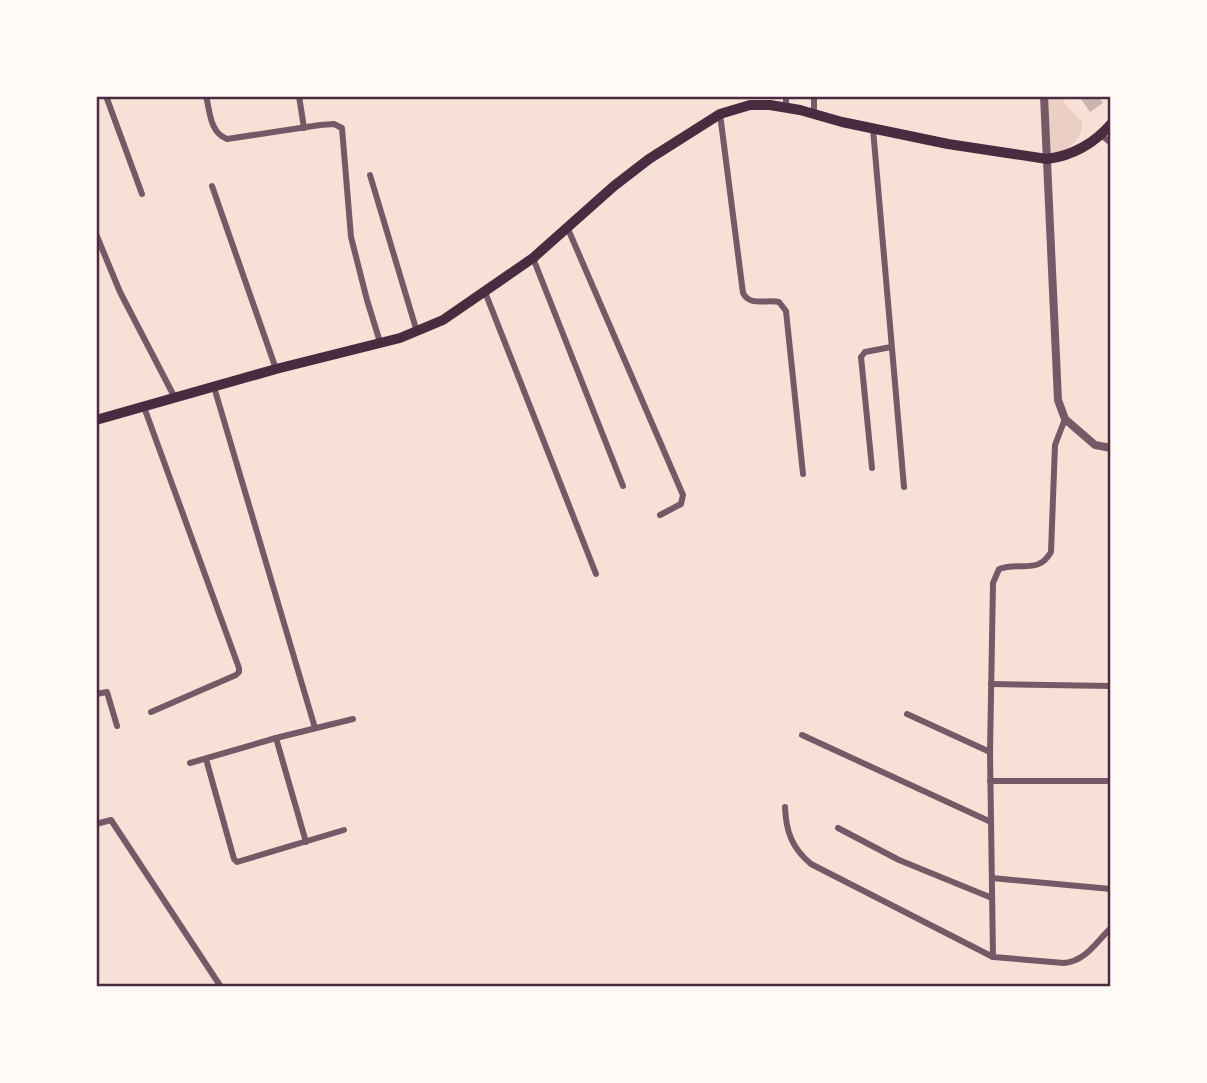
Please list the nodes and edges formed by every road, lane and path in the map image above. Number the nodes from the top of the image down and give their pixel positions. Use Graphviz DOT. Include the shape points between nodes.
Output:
graph roads {
  1 [pos="106,96"];
  2 [pos="206,96"];
  3 [pos="299,96"];
  4 [pos="814,96"];
  5 [pos="1044,96"];
  6 [pos="786,102"];
  7 [pos="720,114"];
  8 [pos="814,114"];
  9 [pos="1111,124"];
  10 [pos="304,128"];
  11 [pos="873,129"];
  12 [pos="1101,135"];
  13 [pos="1111,143"];
  14 [pos="1047,159"];
  15 [pos="370,175"];
  16 [pos="212,186"];
  17 [pos="142,194"];
  18 [pos="568,229"];
  19 [pos="96,234"];
  20 [pos="533,258"];
  21 [pos="485,292"];
  22 [pos="417,332"];
  23 [pos="380,342"];
  24 [pos="891,348"];
  25 [pos="276,369"];
  26 [pos="214,387"];
  27 [pos="175,398"];
  28 [pos="144,407"];
  29 [pos="1065,419"];
  30 [pos="96,420"];
  31 [pos="1111,448"];
  32 [pos="872,468"];
  33 [pos="803,474"];
  34 [pos="623,486"];
  35 [pos="904,487"];
  36 [pos="660,515"];
  37 [pos="596,574"];
  38 [pos="992,684"];
  39 [pos="1111,686"];
  40 [pos="96,695"];
  41 [pos="151,712"];
  42 [pos="907,713"];
  43 [pos="353,719"];
  44 [pos="117,726"];
  45 [pos="315,728"];
  46 [pos="802,735"];
  47 [pos="276,738"];
  48 [pos="990,752"];
  49 [pos="206,758"];
  50 [pos="190,763"];
  51 [pos="990,781"];
  52 [pos="1111,781"];
  53 [pos="786,807"];
  54 [pos="991,822"];
  55 [pos="96,824"];
  56 [pos="838,828"];
  57 [pos="344,830"];
  58 [pos="306,842"];
  59 [pos="992,878"];
  60 [pos="1111,889"];
  61 [pos="992,898"];
  62 [pos="1111,928"];
  63 [pos="993,957"];
  64 [pos="221,987"];
  1 -- 17 [label="street"];
  2 -- 10 [label="street" via="213,127 227,139"];
  3 -- 10 [label="street"];
  4 -- 8 [label="street"];
  5 -- 14 [label="street"];
  6 -- 7 [label="main road"];
  6 -- 8 [label="main road"];
  7 -- 18 [label="main road" via="649,159"];
  7 -- 33 [label="street" via="743,293 752,302 779,302 786,311"];
  8 -- 11 [label="main road"];
  9 -- 12 [label="main road"];
  10 -- 23 [label="street" via="334,124 342,128 351,237"];
  11 -- 14 [label="main road"];
  11 -- 24 [label="street"];
  12 -- 13 [label="street"];
  12 -- 14 [label="main road" via="1060,158"];
  14 -- 29 [label="street" via="1058,400"];
  15 -- 22 [label="street"];
  16 -- 25 [label="street"];
  18 -- 20 [label="main road"];
  18 -- 36 [label="street" via="683,495 681,504"];
  19 -- 27 [label="street" via="120,292"];
  20 -- 21 [label="main road"];
  20 -- 34 [label="street"];
  21 -- 22 [label="main road"];
  21 -- 37 [label="street"];
  22 -- 23 [label="main road"];
  23 -- 25 [label="main road"];
  24 -- 32 [label="street" via="861,357"];
  24 -- 35 [label="street"];
  25 -- 26 [label="main road"];
  26 -- 27 [label="main road"];
  26 -- 45 [label="street"];
  27 -- 28 [label="main road"];
  28 -- 30 [label="main road"];
  28 -- 41 [label="street" via="239,668 236,675"];
  29 -- 31 [label="street" via="1095,445"];
  29 -- 38 [label="street" via="1055,445 1051,552 1039,565 999,569 993,583"];
  38 -- 39 [label="street"];
  38 -- 48 [label="street"];
  40 -- 44 [label="street" via="107,692"];
  42 -- 48 [label="street"];
  43 -- 45 [label="street"];
  45 -- 47 [label="street"];
  46 -- 54 [label="street"];
  47 -- 49 [label="street"];
  47 -- 58 [label="street"];
  48 -- 51 [label="street"];
  49 -- 50 [label="street"];
  49 -- 58 [label="street" via="234,859 239,862"];
  51 -- 52 [label="street"];
  51 -- 54 [label="street"];
  53 -- 63 [label="street" via="791,840 811,864"];
  54 -- 59 [label="street"];
  55 -- 64 [label="street" via="111,820"];
  56 -- 61 [label="street" via="899,860"];
  57 -- 58 [label="street"];
  59 -- 60 [label="street"];
  59 -- 61 [label="street"];
  61 -- 63 [label="street"];
  62 -- 63 [label="street" via="1073,962"];
}
